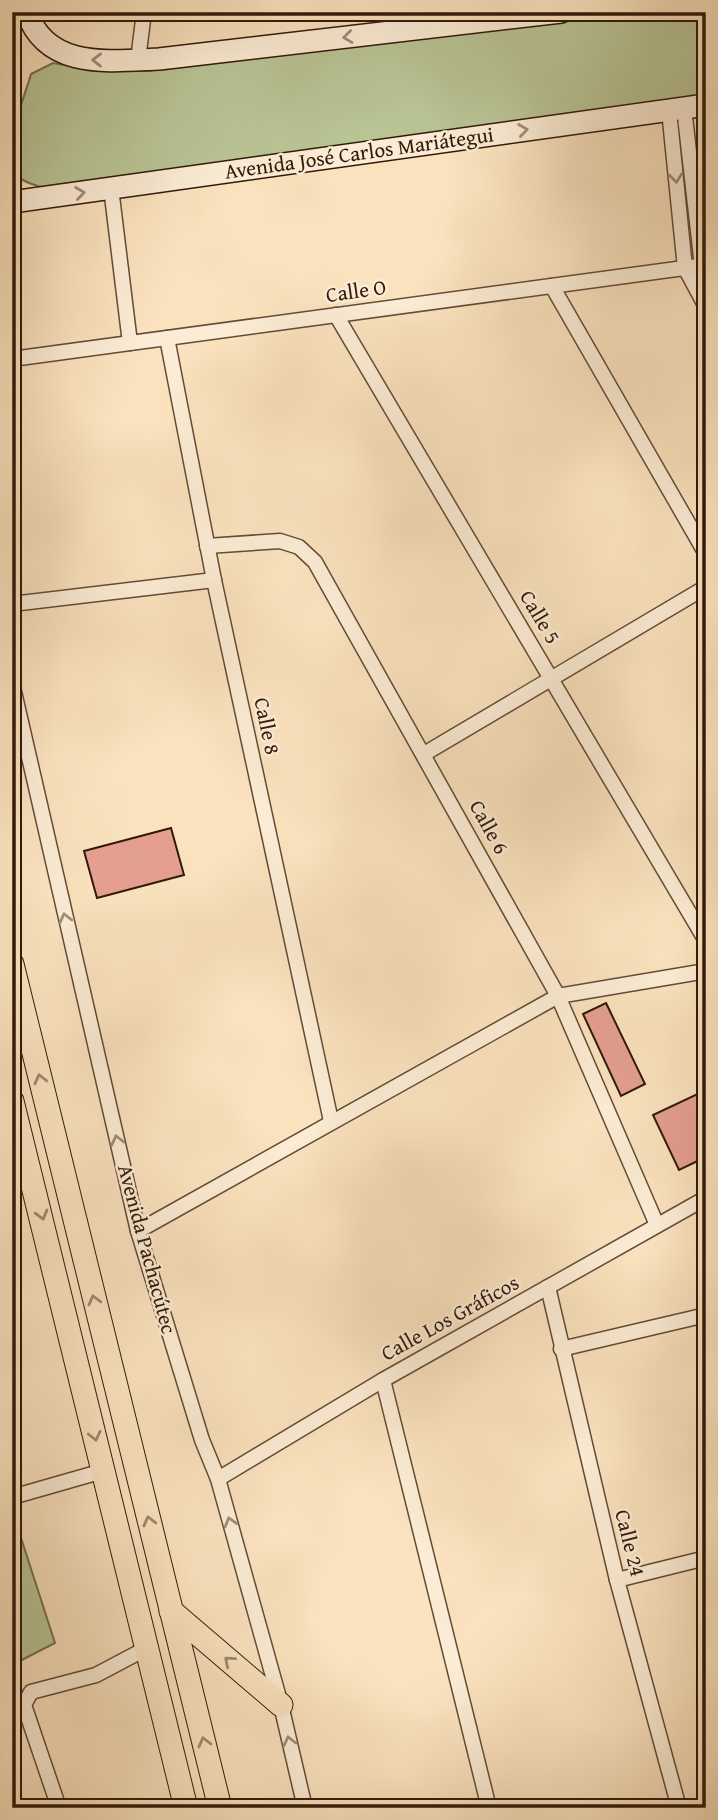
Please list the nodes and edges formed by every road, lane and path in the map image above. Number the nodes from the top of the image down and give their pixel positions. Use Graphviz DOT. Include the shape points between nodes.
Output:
graph roads {
  1 [pos="27,12"];
  2 [pos="144,12"];
  3 [pos="561,12"];
  4 [pos="138,60"];
  5 [pos="706,105"];
  6 [pos="677,109"];
  7 [pos="111,188"];
  8 [pos="12,202"];
  9 [pos="685,268"];
  10 [pos="704,268"];
  11 [pos="552,286"];
  12 [pos="706,307"];
  13 [pos="336,315"];
  14 [pos="166,338"];
  15 [pos="130,343"];
  16 [pos="12,359"];
  17 [pos="207,546"];
  18 [pos="706,554"];
  19 [pos="214,580"];
  20 [pos="706,586"];
  21 [pos="12,604"];
  22 [pos="552,678"];
  23 [pos="12,683"];
  24 [pos="424,754"];
  25 [pos="706,941"];
  26 [pos="12,964"];
  27 [pos="706,971"];
  28 [pos="558,996"];
  29 [pos="12,1101"];
  30 [pos="331,1121"];
  31 [pos="706,1198"];
  32 [pos="657,1225"];
  33 [pos="138,1231"];
  34 [pos="548,1287"];
  35 [pos="706,1315"];
  36 [pos="561,1349"];
  37 [pos="383,1380"];
  38 [pos="103,1471"];
  39 [pos="218,1479"];
  40 [pos="12,1497"];
  41 [pos="706,1558"];
  42 [pos="617,1580"];
  43 [pos="171,1611"];
  44 [pos="147,1648"];
  45 [pos="281,1705"];
  46 [pos="59,1808"];
  47 [pos="186,1808"];
  48 [pos="220,1808"];
  49 [pos="305,1808"];
  50 [pos="489,1808"];
  51 [pos="679,1808"];
  4 -- 1 [label="street, one-way" via="70,57 43,40"];
  2 -- 4 [label="street"];
  3 -- 4 [label="street, one-way"];
  5 -- 6 [label="street, Avenida José Carlos Mariátegui"];
  7 -- 6 [label="street, Avenida José Carlos Mariátegui, one-way"];
  6 -- 9 [label="street, one-way"];
  6 -- 10 [label="street"];
  8 -- 7 [label="street, Avenida José Carlos Mariátegui, one-way"];
  7 -- 15 [label="street"];
  9 -- 10 [label="street, Calle O"];
  9 -- 11 [label="street, Calle O"];
  9 -- 12 [label="street"];
  11 -- 13 [label="street, Calle O"];
  11 -- 18 [label="street"];
  13 -- 14 [label="street, Calle O"];
  13 -- 22 [label="street, Calle 5"];
  14 -- 15 [label="street, Calle O"];
  14 -- 17 [label="street, Calle 8"];
  15 -- 16 [label="street, Calle O"];
  17 -- 19 [label="street, Calle 8"];
  17 -- 24 [label="street, Calle 6" via="280,541 299,547 315,562"];
  19 -- 21 [label="street"];
  19 -- 30 [label="street, Calle 8"];
  20 -- 22 [label="street"];
  22 -- 24 [label="street"];
  22 -- 25 [label="street, Calle 5"];
  33 -- 23 [label="street, Avenida Pachacútec, one-way"];
  24 -- 28 [label="street, Calle 6"];
  43 -- 26 [label="main road, one-way"];
  27 -- 28 [label="street"];
  28 -- 30 [label="street"];
  28 -- 32 [label="street, Calle 6"];
  29 -- 38 [label="main road, one-way"];
  30 -- 33 [label="street"];
  31 -- 32 [label="street, Calle Los Gráficos"];
  32 -- 34 [label="street, Calle Los Gráficos"];
  33 -- 39 [label="street, Avenida Pachacútec"];
  34 -- 36 [label="street, Calle 24"];
  34 -- 37 [label="street, Calle Los Gráficos"];
  35 -- 36 [label="street"];
  36 -- 42 [label="street, Calle 24"];
  37 -- 39 [label="street, Calle Los Gráficos"];
  37 -- 50 [label="street"];
  38 -- 40 [label="street"];
  38 -- 44 [label="main road"];
  45 -- 39 [label="street, Avenida Pachacútec, one-way"];
  41 -- 42 [label="street"];
  42 -- 51 [label="street, Calle 24"];
  45 -- 43 [label="main road, one-way"];
  48 -- 43 [label="main road, one-way"];
  44 -- 46 [label="street" via="96,1675 26,1697 24,1705"];
  44 -- 47 [label="main road"];
  49 -- 45 [label="street, Avenida Pachacútec, one-way"];
}
